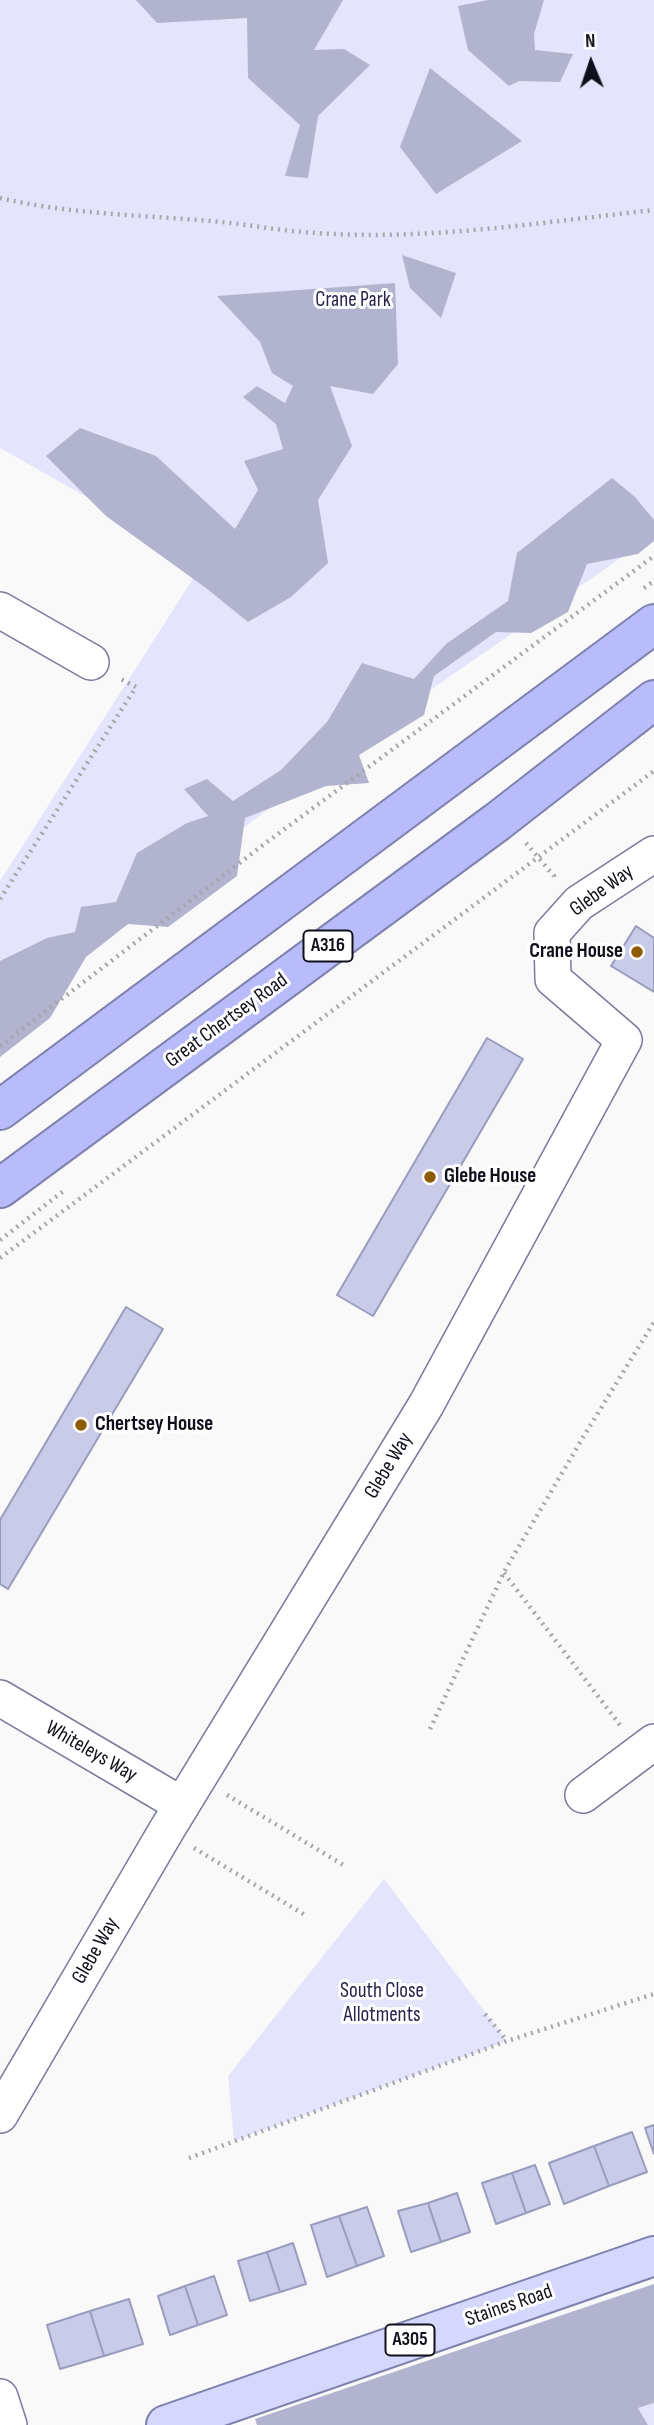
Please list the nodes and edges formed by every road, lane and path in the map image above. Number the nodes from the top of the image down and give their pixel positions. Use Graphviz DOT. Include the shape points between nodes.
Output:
graph roads {
  1 [pos="0,198"];
  2 [pos="654,210"];
  3 [pos="654,556"];
  4 [pos="0,610"];
  5 [pos="654,624"];
  6 [pos="91,662"];
  7 [pos="654,700"];
  8 [pos="654,771"];
  9 [pos="654,855"];
  10 [pos="0,899"];
  11 [pos="0,1046"];
  12 [pos="0,1110"];
  13 [pos="0,1188"];
  14 [pos="0,1258"];
  15 [pos="654,1322"];
  16 [pos="504,1572"];
  17 [pos="0,1698"];
  18 [pos="430,1729"];
  19 [pos="647,1747"];
  20 [pos="583,1795"];
  21 [pos="183,1805"];
  22 [pos="345,1866"];
  23 [pos="305,1915"];
  24 [pos="654,1994"];
  25 [pos="485,2014"];
  26 [pos="507,2041"];
  27 [pos="0,2115"];
  28 [pos="189,2158"];
  29 [pos="654,2256"];
  30 [pos="0,2397"];
  31 [pos="9,2425"];
  32 [pos="166,2425"];
  1 -- 2 [label="path" via="104,215 316,233 512,227"];
  3 -- 11 [label="path"];
  4 -- 6 [label="street"];
  5 -- 12 [label="highway"];
  6 -- 10 [label="path" via="136,687"];
  7 -- 13 [label="highway, Great Chertsey Road / A316" via="497,822"];
  8 -- 14 [label="path"];
  9 -- 21 [label="street, Glebe Way" via="579,903 552,933 553,979 624,1040 426,1405"];
  15 -- 16 [label="path"];
  16 -- 18 [label="path"];
  16 -- 19 [label="path"];
  17 -- 21 [label="street, Whiteleys Way"];
  19 -- 20 [label="street"];
  21 -- 22 [label="path"];
  21 -- 23 [label="path"];
  21 -- 27 [label="street, Glebe Way"];
  24 -- 26 [label="path"];
  25 -- 26 [label="path"];
  26 -- 28 [label="path"];
  29 -- 32 [label="main road, Staines Road / A305"];
  30 -- 31 [label="street"];
}
